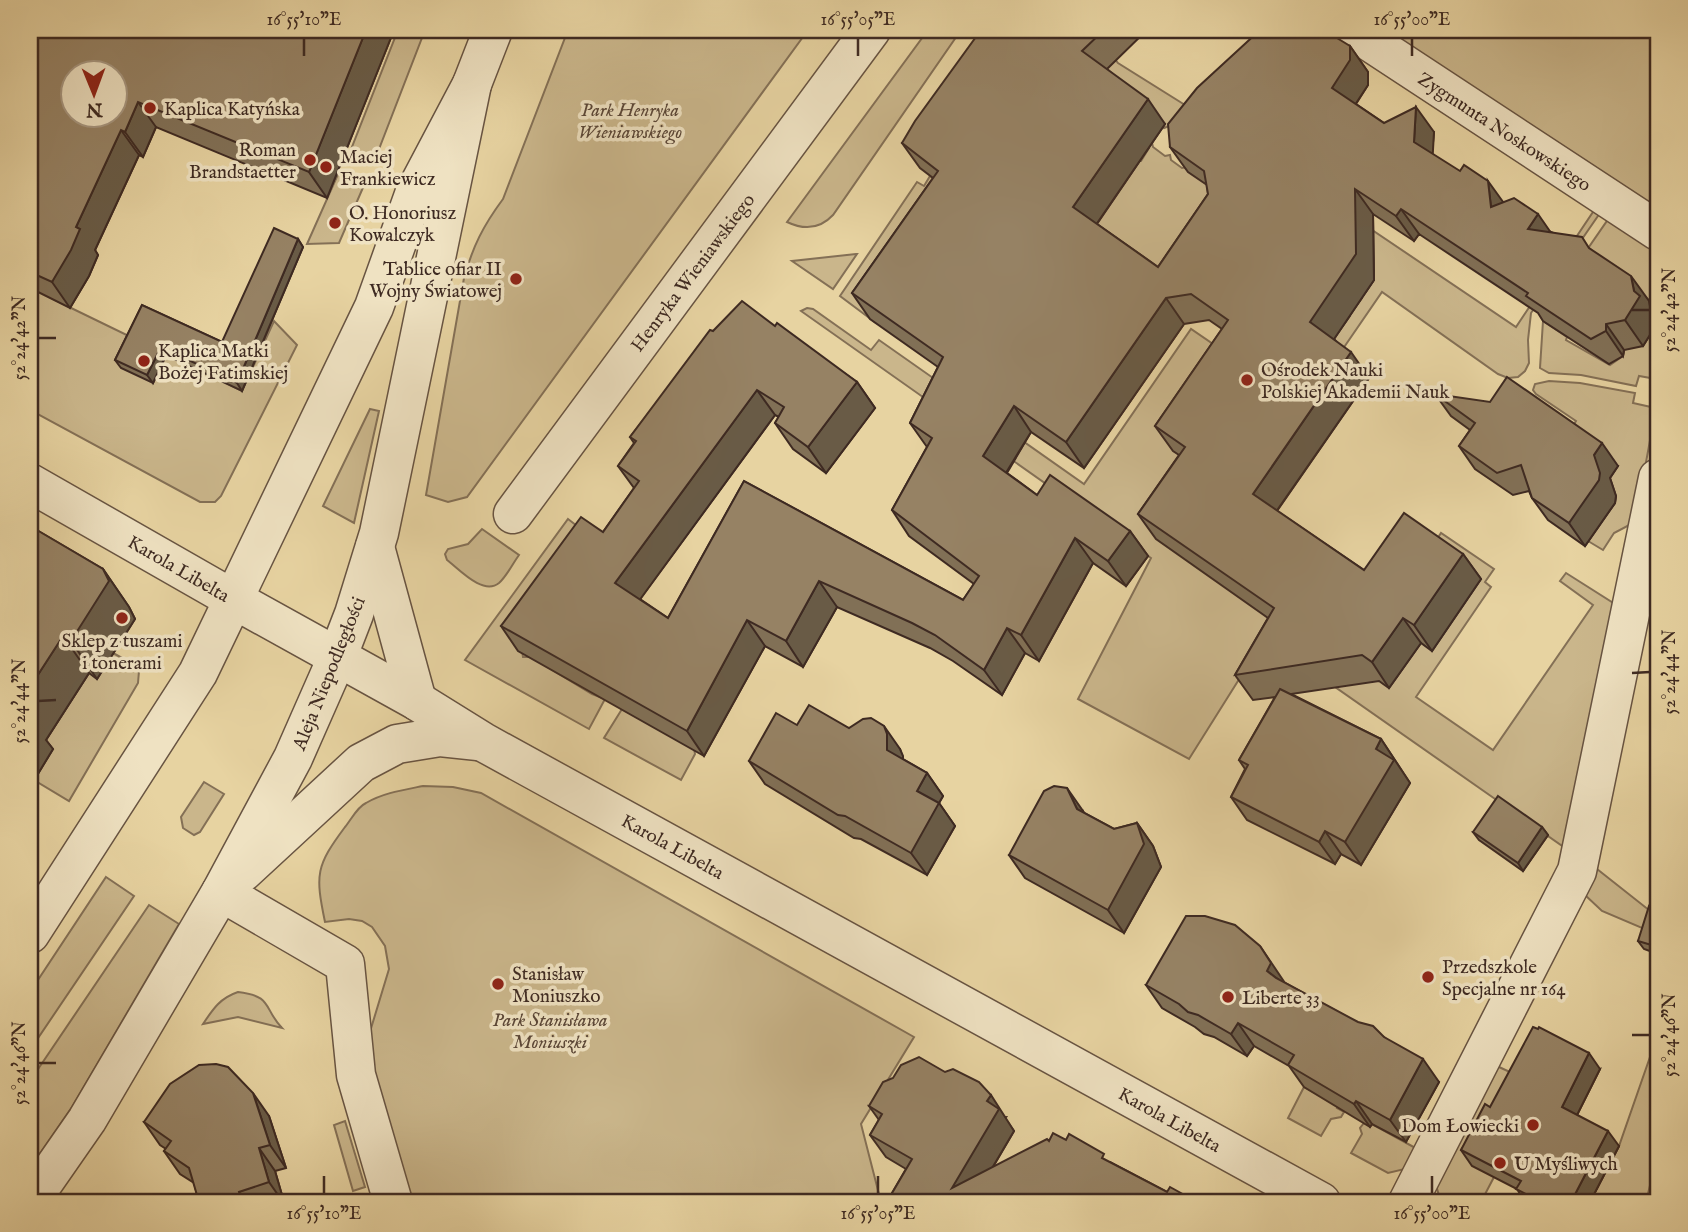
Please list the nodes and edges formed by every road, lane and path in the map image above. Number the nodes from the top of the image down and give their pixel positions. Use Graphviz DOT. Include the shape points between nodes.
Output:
graph roads {
  1 [pos="492,30"];
  2 [pos="871,30"];
  3 [pos="1352,30"];
  4 [pos="472,84"];
  5 [pos="1658,231"];
  6 [pos="1658,478"];
  7 [pos="30,483"];
  8 [pos="513,514"];
  9 [pos="375,547"];
  10 [pos="233,599"];
  11 [pos="337,658"];
  12 [pos="417,701"];
  13 [pos="483,742"];
  14 [pos="221,892"];
  15 [pos="30,934"];
  16 [pos="30,1202"];
  17 [pos="393,1202"];
  18 [pos="1321,1202"];
  19 [pos="1408,1202"];
  1 -- 4 [label="street, Aleja Niepodległości"];
  2 -- 8 [label="street, Henryka Wieniawskiego"];
  3 -- 5 [label="street, Zygmunta Noskowskiego"];
  4 -- 9 [label="street, Aleja Niepodległości"];
  4 -- 10 [label="street, Aleja Niepodległości" via="415,192 374,307"];
  6 -- 19 [label="street" via="1577,871"];
  7 -- 10 [label="street, Karola Libelta"];
  9 -- 11 [label="street, Aleja Niepodległości"];
  9 -- 12 [label="street"];
  10 -- 11 [label="street, Karola Libelta"];
  10 -- 15 [label="street, Aleja Niepodległości" via="198,673"];
  11 -- 12 [label="street, Karola Libelta"];
  11 -- 14 [label="street, Aleja Niepodległości" via="293,758"];
  12 -- 13 [label="street, Karola Libelta"];
  13 -- 14 [label="street" via="440,737 397,744 361,763"];
  13 -- 18 [label="street, Karola Libelta"];
  14 -- 16 [label="street, Aleja Niepodległości" via="87,1120"];
  14 -- 17 [label="street" via="345,964 356,1075"];
}
